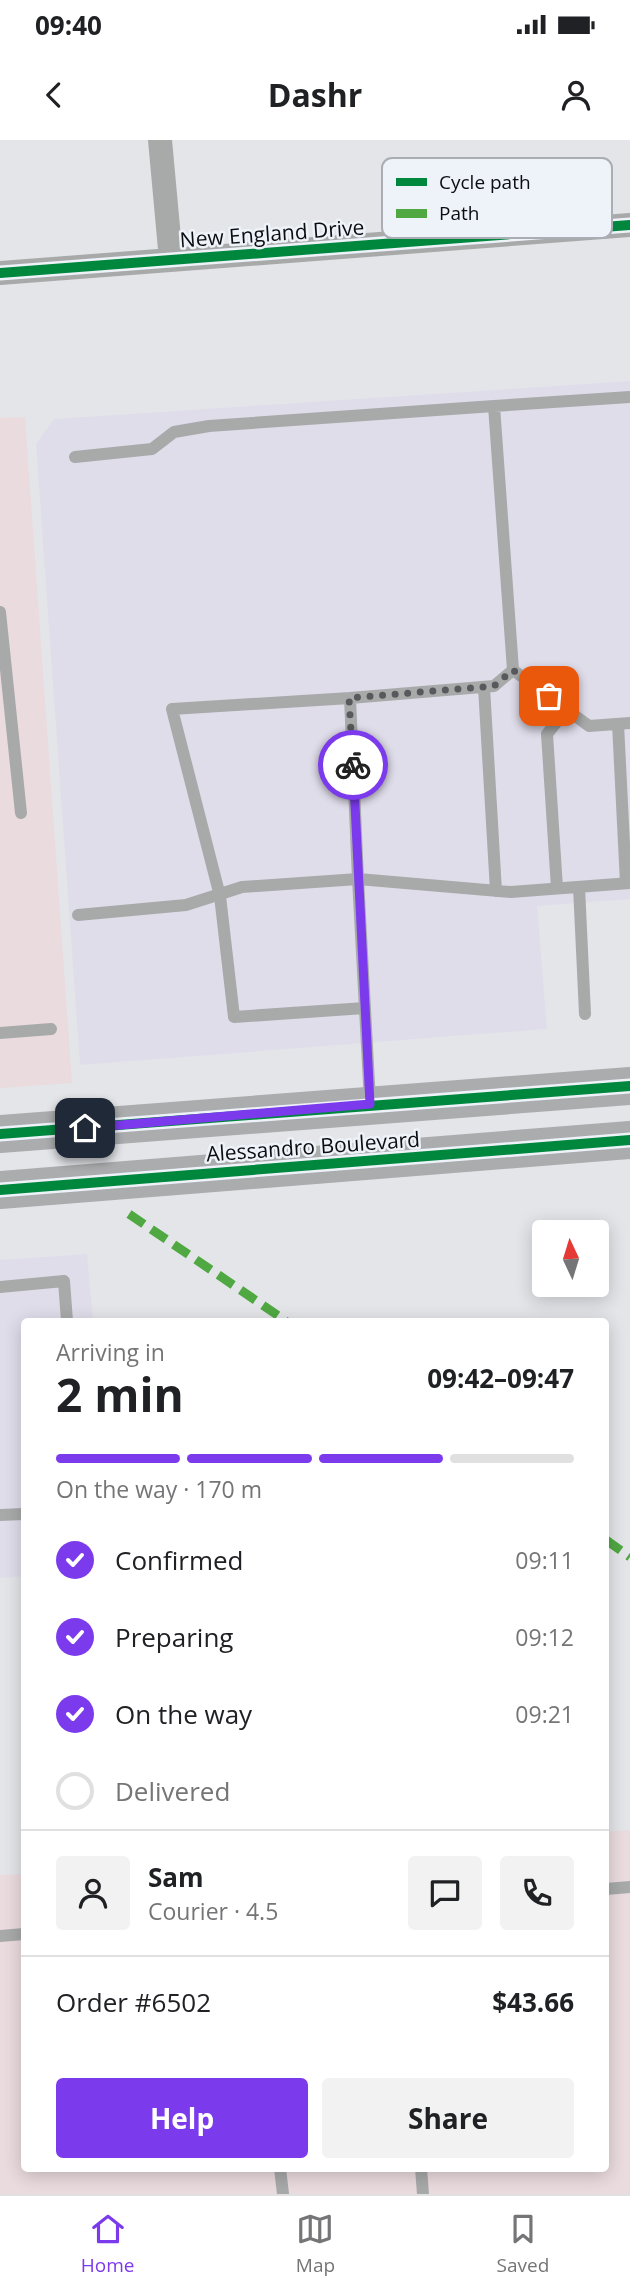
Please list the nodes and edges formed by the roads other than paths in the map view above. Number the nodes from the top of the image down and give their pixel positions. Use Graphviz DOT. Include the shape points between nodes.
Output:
graph roads {
  1 [pos="160,140"];
  2 [pos="630,225"];
  3 [pos="612,226"];
  4 [pos="460,238"];
  5 [pos="171,260"];
  6 [pos="0,273"];
  7 [pos="630,397"];
  8 [pos="494,406"];
  9 [pos="75,457"];
  10 [pos="0,612"];
  11 [pos="2,643"];
  12 [pos="513,670"];
  13 [pos="484,687"];
  14 [pos="349,698"];
  15 [pos="567,709"];
  16 [pos="624,724"];
  17 [pos="21,813"];
  18 [pos="358,879"];
  19 [pos="628,883"];
  20 [pos="579,887"];
  21 [pos="557,888"];
  22 [pos="496,891"];
  23 [pos="220,896"];
  24 [pos="78,915"];
  25 [pos="365,1007"];
  26 [pos="585,1014"];
  27 [pos="51,1029"];
  28 [pos="0,1033"];
  29 [pos="630,1086"];
  30 [pos="370,1104"];
  31 [pos="59,1130"];
  32 [pos="0,1134"];
  33 [pos="630,1140"];
  34 [pos="0,1163"];
  35 [pos="0,1190"];
  36 [pos="0,1287"];
  37 [pos="67,1318"];
  38 [pos="21,1514"];
  39 [pos="0,1515"];
  40 [pos="630,1887"];
  41 [pos="609,1889"];
  42 [pos="21,1934"];
  43 [pos="0,1936"];
  44 [pos="280,2172"];
  45 [pos="421,2172"];
  46 [pos="283,2194"];
  47 [pos="423,2194"];
  1 -- 5 [label="street"];
  2 -- 3 [label="street, New England Drive"];
  4 -- 5 [label="street, New England Drive"];
  5 -- 6 [label="street, New England Drive"];
  7 -- 8 [label="lane"];
  8 -- 9 [label="lane" via="209,426 174,432 152,449"];
  8 -- 12 [label="lane"];
  10 -- 11 [label="lane"];
  11 -- 17 [label="lane"];
  12 -- 13 [label="lane" via="494,686"];
  12 -- 15 [label="lane"];
  13 -- 14 [label="lane"];
  13 -- 22 [label="lane"];
  14 -- 18 [label="lane"];
  14 -- 23 [label="lane" via="172,709"];
  15 -- 16 [label="lane" via="589,726"];
  15 -- 21 [label="lane" via="547,734"];
  16 -- 19 [label="lane"];
  18 -- 22 [label="lane"];
  18 -- 23 [label="lane" via="242,887"];
  18 -- 25 [label="lane"];
  19 -- 20 [label="lane"];
  20 -- 21 [label="lane"];
  20 -- 26 [label="lane"];
  21 -- 22 [label="lane"];
  23 -- 24 [label="lane" via="186,905"];
  23 -- 25 [label="lane" via="234,1017"];
  25 -- 30 [label="lane"];
  27 -- 28 [label="lane"];
  29 -- 30 [label="main road, Alessandro Boulevard"];
  30 -- 31 [label="main road, Alessandro Boulevard"];
  31 -- 32 [label="main road, Alessandro Boulevard"];
  31 -- 34 [label="main road" via="55,1153 47,1159"];
  33 -- 35 [label="main road, Alessandro Boulevard"];
  36 -- 37 [label="lane" via="64,1281"];
  38 -- 39 [label="lane"];
  40 -- 41 [label="lane"];
  42 -- 43 [label="lane"];
  44 -- 46 [label="lane"];
  45 -- 47 [label="lane"];
}
